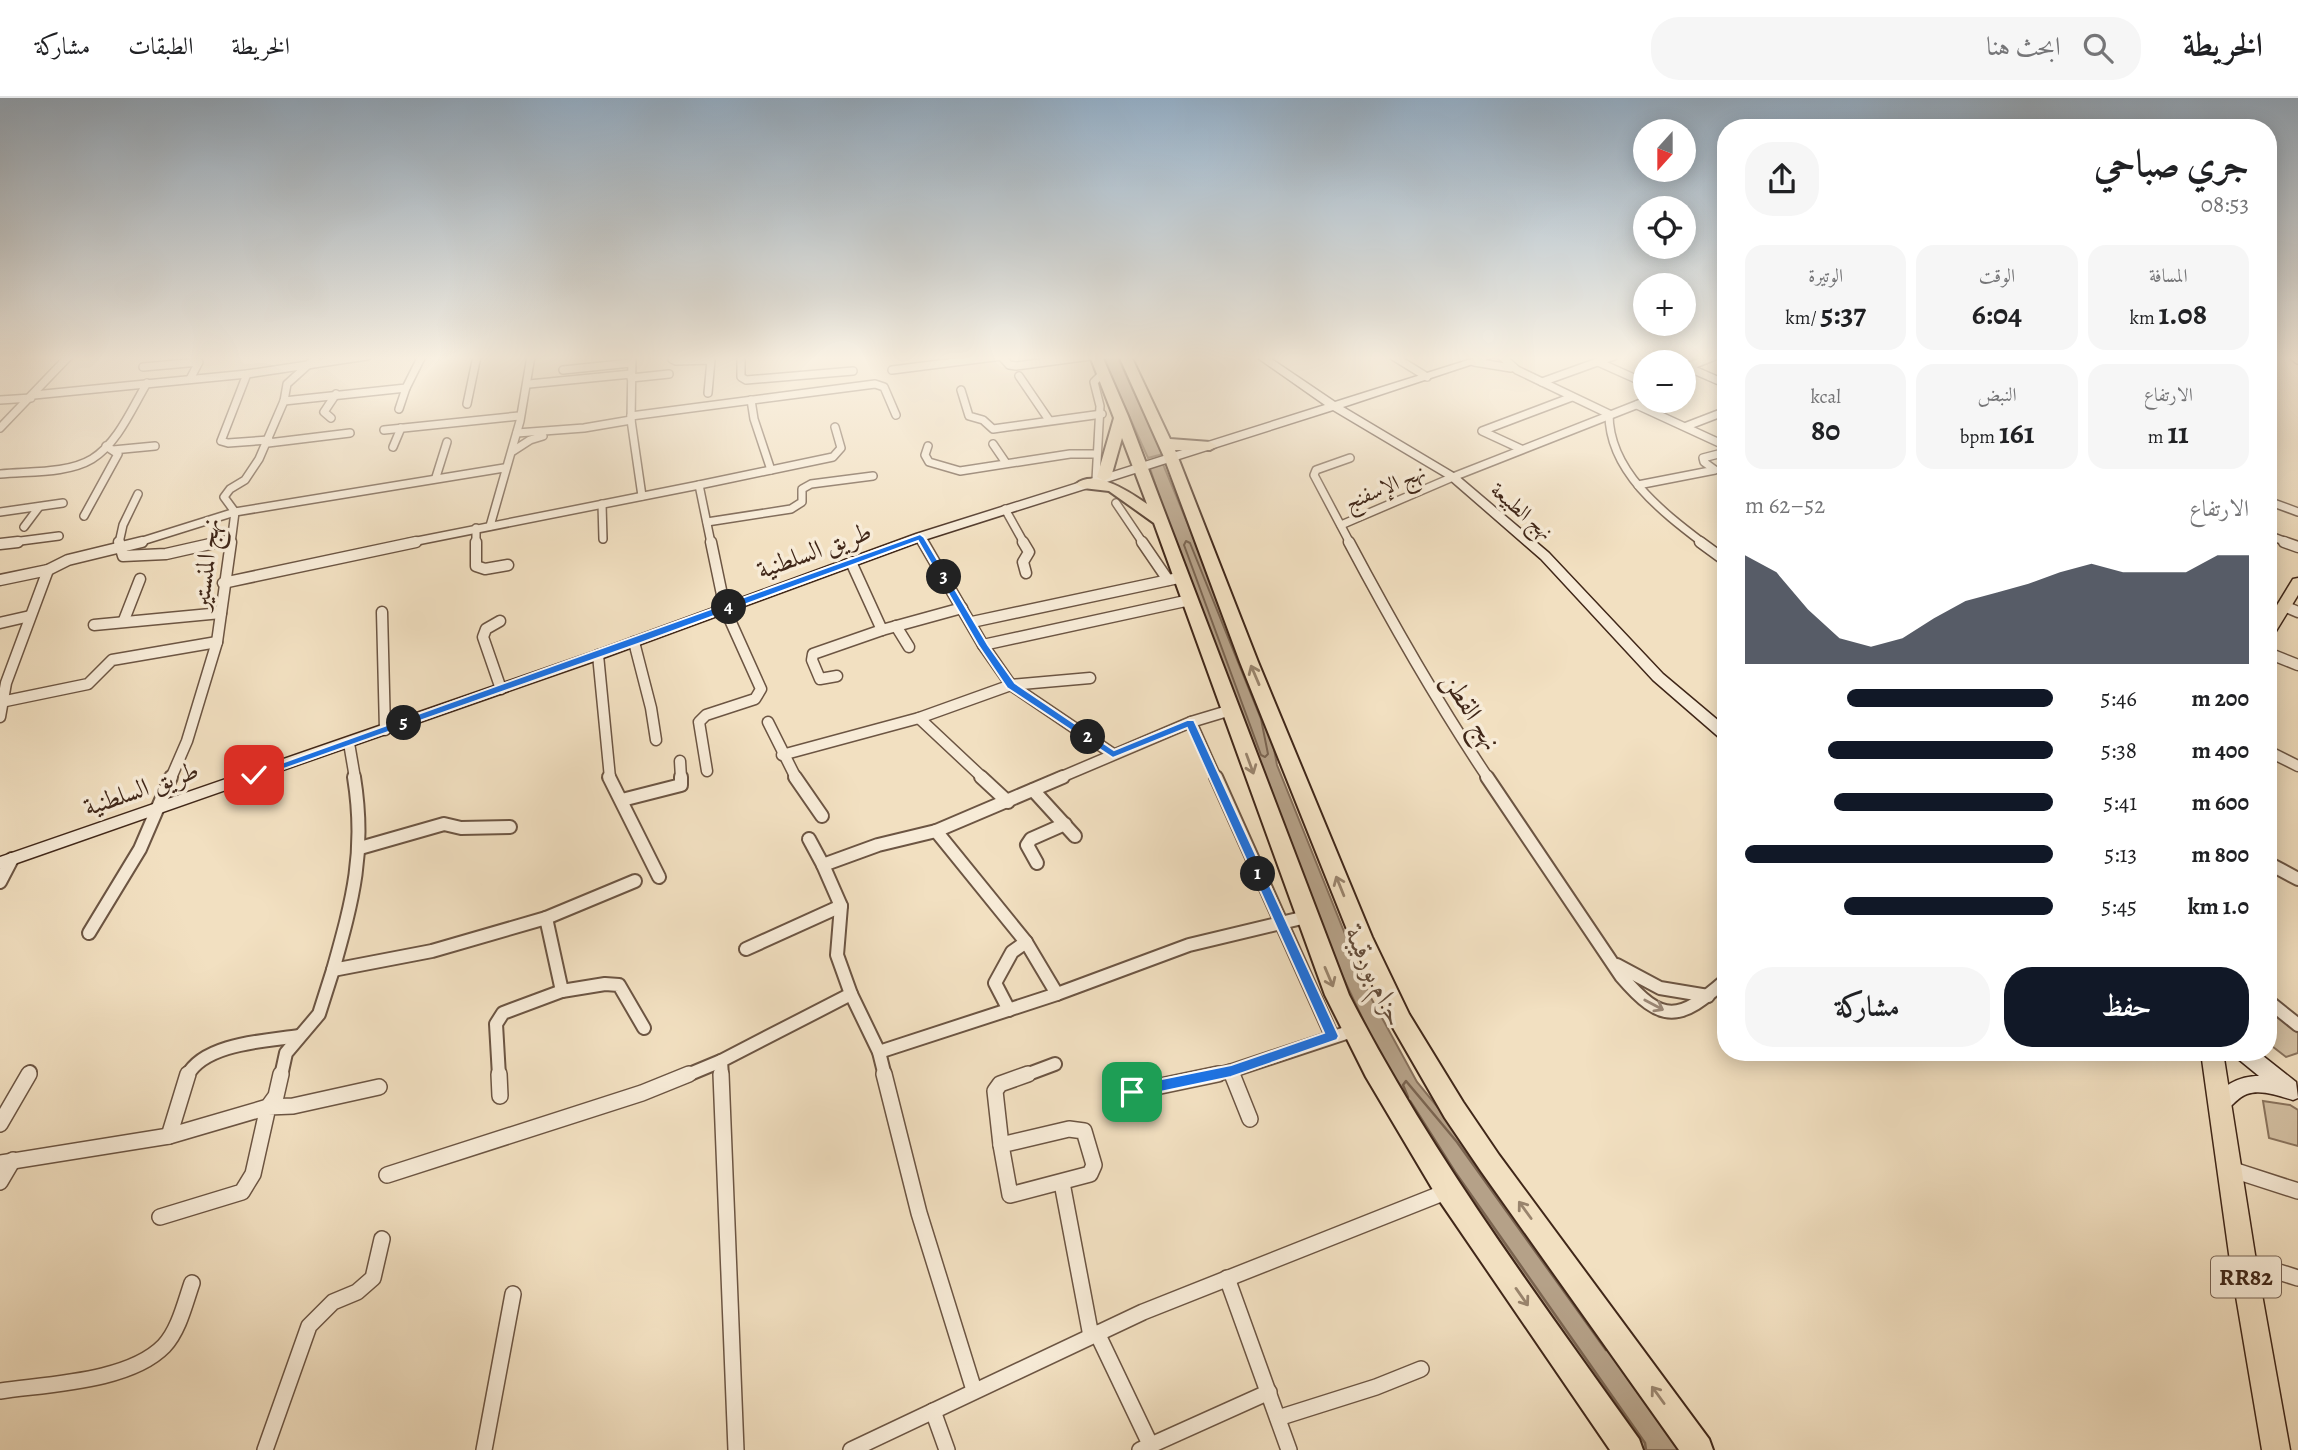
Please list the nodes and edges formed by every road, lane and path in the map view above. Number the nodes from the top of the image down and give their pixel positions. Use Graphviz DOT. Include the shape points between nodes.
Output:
graph roads {
  1 [pos="126,419"];
  2 [pos="230,419"];
  3 [pos="277,419"];
  4 [pos="489,419"];
  5 [pos="519,419"];
  6 [pos="625,419"];
  7 [pos="631,419"];
  8 [pos="754,419"];
  9 [pos="980,419"];
  10 [pos="1063,419"];
  11 [pos="1110,419"];
  12 [pos="1110,419"];
  13 [pos="1113,419"];
  14 [pos="1153,419"];
  15 [pos="1294,419"];
  16 [pos="1348,419"];
  17 [pos="1359,419"];
  18 [pos="1512,419"];
  19 [pos="1596,419"];
  20 [pos="1608,419"];
  21 [pos="1671,419"];
  22 [pos="1705,419"];
  23 [pos="1049,420"];
  24 [pos="1362,421"];
  25 [pos="1687,426"];
  26 [pos="835,427"];
  27 [pos="401,428"];
  28 [pos="384,430"];
  29 [pos="562,430"];
  30 [pos="351,433"];
  31 [pos="517,433"];
  32 [pos="1717,441"];
  33 [pos="268,442"];
  34 [pos="447,442"];
  35 [pos="993,444"];
  36 [pos="155,446"];
  37 [pos="928,446"];
  38 [pos="393,447"];
  39 [pos="1205,447"];
  40 [pos="110,448"];
  41 [pos="1521,449"];
  42 [pos="513,451"];
  43 [pos="1095,454"];
  44 [pos="1717,454"];
  45 [pos="1170,456"];
  46 [pos="1350,458"];
  47 [pos="1006,463"];
  48 [pos="1140,466"];
  49 [pos="504,468"];
  50 [pos="771,470"];
  51 [pos="1715,470"];
  52 [pos="0,474"];
  53 [pos="873,476"];
  54 [pos="436,477"];
  55 [pos="1453,477"];
  56 [pos="1094,480"];
  57 [pos="699,485"];
  58 [pos="1638,485"];
  59 [pos="138,494"];
  60 [pos="642,496"];
  61 [pos="63,503"];
  62 [pos="1116,503"];
  63 [pos="602,504"];
  64 [pos="2277,504"];
  65 [pos="39,507"];
  66 [pos="1005,509"];
  67 [pos="0,512"];
  68 [pos="235,512"];
  69 [pos="2298,512"];
  70 [pos="84,516"];
  71 [pos="1161,521"];
  72 [pos="707,522"];
  73 [pos="1341,525"];
  74 [pos="490,526"];
  75 [pos="24,527"];
  76 [pos="476,528"];
  77 [pos="59,536"];
  78 [pos="920,537"];
  79 [pos="2277,538"];
  80 [pos="230,539"];
  81 [pos="603,539"];
  82 [pos="0,544"];
  83 [pos="2298,547"];
  84 [pos="118,548"];
  85 [pos="1717,554"];
  86 [pos="851,562"];
  87 [pos="508,565"];
  88 [pos="48,570"];
  89 [pos="1026,573"];
  90 [pos="140,579"];
  91 [pos="1176,579"];
  92 [pos="0,580"];
  93 [pos="2298,582"];
  94 [pos="223,583"];
  95 [pos="1191,600"];
  96 [pos="962,608"];
  97 [pos="725,609"];
  98 [pos="2291,609"];
  99 [pos="382,612"];
  100 [pos="221,613"];
  101 [pos="30,616"];
  102 [pos="124,620"];
  103 [pos="500,621"];
  104 [pos="972,622"];
  105 [pos="0,623"];
  106 [pos="2277,624"];
  107 [pos="94,625"];
  108 [pos="897,626"];
  109 [pos="882,630"];
  110 [pos="217,642"];
  111 [pos="634,642"];
  112 [pos="983,645"];
  113 [pos="909,647"];
  114 [pos="598,655"];
  115 [pos="2277,657"];
  116 [pos="2298,665"];
  117 [pos="837,676"];
  118 [pos="1090,678"];
  119 [pos="3,684"];
  120 [pos="1011,685"];
  121 [pos="501,689"];
  122 [pos="1,702"];
  123 [pos="1231,710"];
  124 [pos="0,717"];
  125 [pos="919,718"];
  126 [pos="768,722"];
  127 [pos="1191,722"];
  128 [pos="1717,728"];
  129 [pos="385,730"];
  130 [pos="656,740"];
  131 [pos="349,743"];
  132 [pos="1113,754"];
  133 [pos="782,755"];
  134 [pos="2277,756"];
  135 [pos="680,761"];
  136 [pos="2298,766"];
  137 [pos="707,771"];
  138 [pos="1033,790"];
  139 [pos="622,800"];
  140 [pos="1008,802"];
  141 [pos="159,808"];
  142 [pos="822,816"];
  143 [pos="1065,824"];
  144 [pos="510,827"];
  145 [pos="936,831"];
  146 [pos="1075,836"];
  147 [pos="809,839"];
  148 [pos="360,848"];
  149 [pos="6,861"];
  150 [pos="1037,863"];
  151 [pos="823,865"];
  152 [pos="2277,868"];
  153 [pos="659,877"];
  154 [pos="2298,879"];
  155 [pos="635,881"];
  156 [pos="0,882"];
  157 [pos="841,906"];
  158 [pos="1306,917"];
  159 [pos="546,918"];
  160 [pos="1282,923"];
  161 [pos="89,933"];
  162 [pos="1026,942"];
  163 [pos="746,949"];
  164 [pos="1613,961"];
  165 [pos="333,970"];
  166 [pos="1717,988"];
  167 [pos="562,991"];
  168 [pos="851,994"];
  169 [pos="1057,995"];
  170 [pos="1708,996"];
  171 [pos="2277,1008"];
  172 [pos="1009,1010"];
  173 [pos="2298,1025"];
  174 [pos="643,1028"];
  175 [pos="1355,1030"];
  176 [pos="299,1036"];
  177 [pos="1332,1036"];
  178 [pos="879,1052"];
  179 [pos="721,1061"];
  180 [pos="2255,1061"];
  181 [pos="2214,1063"];
  182 [pos="1055,1064"];
  183 [pos="1231,1071"];
  184 [pos="30,1072"];
  185 [pos="379,1087"];
  186 [pos="1132,1092"];
  187 [pos="2295,1093"];
  188 [pos="500,1096"];
  189 [pos="2220,1104"];
  190 [pos="268,1107"];
  191 [pos="1250,1119"];
  192 [pos="0,1124"];
  193 [pos="169,1136"];
  194 [pos="1001,1145"];
  195 [pos="6,1162"];
  196 [pos="2230,1170"];
  197 [pos="387,1175"];
  198 [pos="0,1182"];
  199 [pos="1062,1183"];
  200 [pos="1448,1191"];
  201 [pos="2298,1191"];
  202 [pos="160,1217"];
  203 [pos="382,1238"];
  204 [pos="2243,1261"];
  205 [pos="1227,1278"];
  206 [pos="2298,1278"];
  207 [pos="192,1283"];
  208 [pos="513,1294"];
  209 [pos="1094,1335"];
  210 [pos="1421,1369"];
  211 [pos="974,1390"];
  212 [pos="0,1391"];
  213 [pos="1269,1392"];
  214 [pos="933,1410"];
  215 [pos="1278,1418"];
  216 [pos="1145,1447"];
  217 [pos="265,1450"];
  218 [pos="484,1450"];
  219 [pos="736,1450"];
  220 [pos="851,1450"];
  221 [pos="947,1450"];
  222 [pos="1289,1450"];
  223 [pos="1628,1450"];
  224 [pos="1698,1450"];
  225 [pos="2276,1450"];
  1 -- 40 [label="street"];
  2 -- 33 [label="street" via="221,441"];
  3 -- 33 [label="street, نهج المنستير"];
  4 -- 27 [label="street"];
  5 -- 31 [label="street"];
  6 -- 29 [label="street"];
  7 -- 60 [label="street"];
  8 -- 50 [label="street"];
  9 -- 23 [label="street" via="990,428"];
  10 -- 23 [label="street"];
  11 -- 43 [label="street"];
  12 -- 56 [label="highway"];
  13 -- 48 [label="highway"];
  14 -- 45 [label="highway"];
  15 -- 39 [label="main road"];
  16 -- 24 [label="main road"];
  17 -- 24 [label="main road, نهج الطبيعة"];
  18 -- 41 [label="street" via="1482,430"];
  19 -- 41 [label="street, نهج الإسفنج"];
  20 -- 58 [label="street" via="1611,438"];
  21 -- 25 [label="street"];
  22 -- 25 [label="street"];
  24 -- 55 [label="main road, نهج الطبيعة"];
  25 -- 32 [label="street"];
  26 -- 50 [label="street" via="841,449 838,454"];
  27 -- 28 [label="street"];
  27 -- 38 [label="street"];
  29 -- 31 [label="street"];
  29 -- 42 [label="street"];
  30 -- 33 [label="street"];
  31 -- 42 [label="street"];
  33 -- 68 [label="street, نهج المنستير" via="246,480 229,488 223,497"];
  34 -- 54 [label="street"];
  35 -- 47 [label="street"];
  36 -- 40 [label="street"];
  37 -- 47 [label="street" via="926,460 956,470"];
  39 -- 45 [label="highway"];
  39 -- 45 [label="highway" via="1176,446"];
  40 -- 52 [label="street" via="78,464"];
  40 -- 70 [label="street" via="118,454"];
  41 -- 55 [label="street, نهج الإسفنج"];
  42 -- 49 [label="street"];
  43 -- 47 [label="street"];
  43 -- 56 [label="street"];
  44 -- 51 [label="street" via="1703,458 1703,463"];
  45 -- 48 [label="main road, طريق السلطنية"];
  224 -- 45 [label="highway, one-way" via="1490,1163 1400,1019 1361,937"];
  46 -- 73 [label="street, نهج القطن" via="1313,472"];
  48 -- 56 [label="main road, طريق السلطنية"];
  48 -- 71 [label="highway"];
  49 -- 54 [label="street"];
  49 -- 74 [label="street"];
  50 -- 57 [label="street"];
  51 -- 58 [label="street"];
  53 -- 72 [label="street" via="811,484 803,489 802,502 791,509"];
  54 -- 68 [label="street"];
  55 -- 73 [label="street, نهج الإسفنج"];
  55 -- 128 [label="main road, نهج الطبيعة" via="1545,556 1658,677"];
  56 -- 66 [label="main road, طريق السلطنية"];
  56 -- 71 [label="highway" via="1113,487"];
  57 -- 60 [label="street"];
  57 -- 72 [label="street"];
  58 -- 85 [label="street"];
  59 -- 84 [label="street"];
  60 -- 63 [label="street"];
  61 -- 65 [label="street"];
  62 -- 91 [label="street"];
  63 -- 74 [label="street"];
  63 -- 81 [label="street"];
  64 -- 69 [label="street"];
  65 -- 67 [label="street"];
  65 -- 75 [label="street"];
  66 -- 78 [label="main road, طريق السلطنية"];
  66 -- 89 [label="street" via="1029,552 1023,562"];
  68 -- 80 [label="street, نهج المنستير"];
  68 -- 84 [label="street"];
  71 -- 91 [label="highway"];
  72 -- 97 [label="street"];
  73 -- 164 [label="street, نهج القطن" via="1456,731"];
  74 -- 76 [label="street"];
  76 -- 87 [label="street" via="475,566"];
  76 -- 94 [label="street"];
  77 -- 82 [label="street"];
  78 -- 86 [label="main road, طريق السلطنية"];
  78 -- 96 [label="street"];
  79 -- 83 [label="street"];
  80 -- 84 [label="street" via="143,556 123,556"];
  80 -- 94 [label="street, نهج المنستير"];
  84 -- 88 [label="street"];
  86 -- 97 [label="main road, طريق السلطنية"];
  86 -- 109 [label="street"];
  88 -- 92 [label="street"];
  88 -- 101 [label="street"];
  90 -- 102 [label="street"];
  91 -- 95 [label="highway"];
  91 -- 104 [label="street"];
  93 -- 98 [label="main road"];
  94 -- 100 [label="street, نهج المنستير"];
  95 -- 112 [label="street"];
  95 -- 123 [label="highway"];
  96 -- 104 [label="street"];
  96 -- 108 [label="street"];
  97 -- 111 [label="main road, طريق السلطنية"];
  97 -- 137 [label="street" via="761,689 755,699 706,715 699,722"];
  98 -- 106 [label="main road"];
  99 -- 129 [label="street"];
  100 -- 102 [label="street"];
  100 -- 110 [label="street, نهج المنستير"];
  101 -- 105 [label="street"];
  101 -- 119 [label="street"];
  102 -- 107 [label="street"];
  103 -- 121 [label="street" via="482,637"];
  104 -- 112 [label="street"];
  108 -- 109 [label="street"];
  108 -- 113 [label="street"];
  109 -- 117 [label="street" via="813,654 820,679"];
  110 -- 122 [label="street" via="112,660 88,684"];
  110 -- 141 [label="street, نهج المنستير" via="187,741"];
  111 -- 114 [label="main road, طريق السلطنية"];
  111 -- 130 [label="street"];
  112 -- 120 [label="street"];
  114 -- 121 [label="main road, طريق السلطنية"];
  114 -- 139 [label="street" via="608,775"];
  115 -- 116 [label="street"];
  118 -- 120 [label="street"];
  119 -- 122 [label="street"];
  120 -- 125 [label="street"];
  120 -- 132 [label="street"];
  121 -- 129 [label="main road, طريق السلطنية"];
  122 -- 124 [label="street"];
  123 -- 127 [label="street"];
  123 -- 158 [label="highway, one-way"];
  125 -- 133 [label="street"];
  125 -- 140 [label="street"];
  126 -- 133 [label="street"];
  127 -- 132 [label="street"];
  127 -- 160 [label="street"];
  129 -- 131 [label="main road, طريق السلطنية"];
  131 -- 141 [label="main road, طريق السلطنية"];
  131 -- 148 [label="street"];
  132 -- 138 [label="street"];
  133 -- 142 [label="street"];
  134 -- 136 [label="street"];
  135 -- 139 [label="street" via="681,785"];
  138 -- 140 [label="street"];
  138 -- 143 [label="street"];
  139 -- 153 [label="street"];
  140 -- 145 [label="street"];
  141 -- 149 [label="main road, طريق السلطنية"];
  141 -- 161 [label="street, نهج المنستير" via="131,866"];
  143 -- 146 [label="street"];
  143 -- 150 [label="street" via="1031,839 1027,845"];
  144 -- 148 [label="street" via="435,825"];
  145 -- 151 [label="street"];
  145 -- 162 [label="street"];
  147 -- 151 [label="street"];
  148 -- 165 [label="street"];
  149 -- 156 [label="street"];
  151 -- 157 [label="street"];
  152 -- 154 [label="street"];
  155 -- 159 [label="street"];
  157 -- 163 [label="street"];
  157 -- 168 [label="street" via="837,955"];
  158 -- 160 [label="street"];
  158 -- 175 [label="highway, one-way"];
  159 -- 165 [label="street" via="432,951"];
  159 -- 167 [label="street"];
  160 -- 169 [label="street" via="1189,945"];
  160 -- 177 [label="street"];
  162 -- 169 [label="street"];
  162 -- 172 [label="street" via="1012,952 995,983"];
  164 -- 170 [label="street, نهج القطن" via="1661,990"];
  164 -- 170 [label="street, نهج القطن, one-way" via="1632,990 1661,1010 1688,1011"];
  165 -- 176 [label="street" via="319,1014"];
  166 -- 170 [label="street, نهج القطن"];
  167 -- 174 [label="street" via="578,992 609,982 619,985"];
  167 -- 188 [label="street" via="503,1013 496,1024"];
  168 -- 178 [label="street"];
  168 -- 179 [label="street"];
  169 -- 172 [label="street"];
  171 -- 173 [label="street"];
  172 -- 178 [label="street"];
  175 -- 177 [label="street"];
  175 -- 200 [label="highway"];
  176 -- 190 [label="street" via="286,1053 276,1096"];
  176 -- 193 [label="street" via="211,1053 197,1060"];
  177 -- 183 [label="street"];
  178 -- 211 [label="street" via="919,1213"];
  179 -- 197 [label="street" via="642,1093"];
  179 -- 219 [label="street"];
  180 -- 187 [label="main road"];
  181 -- 189 [label="main road, RR82"];
  182 -- 194 [label="street" via="1000,1084 995,1091"];
  183 -- 186 [label="street"];
  183 -- 191 [label="street"];
  184 -- 192 [label="street"];
  185 -- 190 [label="street"];
  187 -- 189 [label="main road" via="2247,1085"];
  189 -- 196 [label="main road, RR82"];
  190 -- 193 [label="street"];
  190 -- 202 [label="street" via="261,1122 252,1182 242,1192"];
  193 -- 195 [label="street"];
  194 -- 199 [label="street" via="1010,1195"];
  194 -- 199 [label="street" via="1069,1129 1084,1131 1094,1165 1090,1174"];
  195 -- 198 [label="street"];
  196 -- 201 [label="street"];
  196 -- 204 [label="main road, RR82"];
  199 -- 209 [label="street"];
  200 -- 205 [label="street"];
  200 -- 223 [label="highway, one-way"];
  203 -- 217 [label="street" via="373,1278 323,1309 304,1335"];
  204 -- 206 [label="street"];
  204 -- 225 [label="main road, RR82"];
  205 -- 209 [label="street"];
  205 -- 213 [label="street"];
  207 -- 212 [label="street" via="173,1333 156,1354 106,1373"];
  208 -- 218 [label="street"];
  209 -- 211 [label="street"];
  209 -- 216 [label="street"];
  210 -- 215 [label="street"];
  211 -- 214 [label="street"];
  213 -- 215 [label="street"];
  213 -- 216 [label="street"];
  214 -- 220 [label="street"];
  214 -- 221 [label="street"];
  215 -- 222 [label="street"];
}
